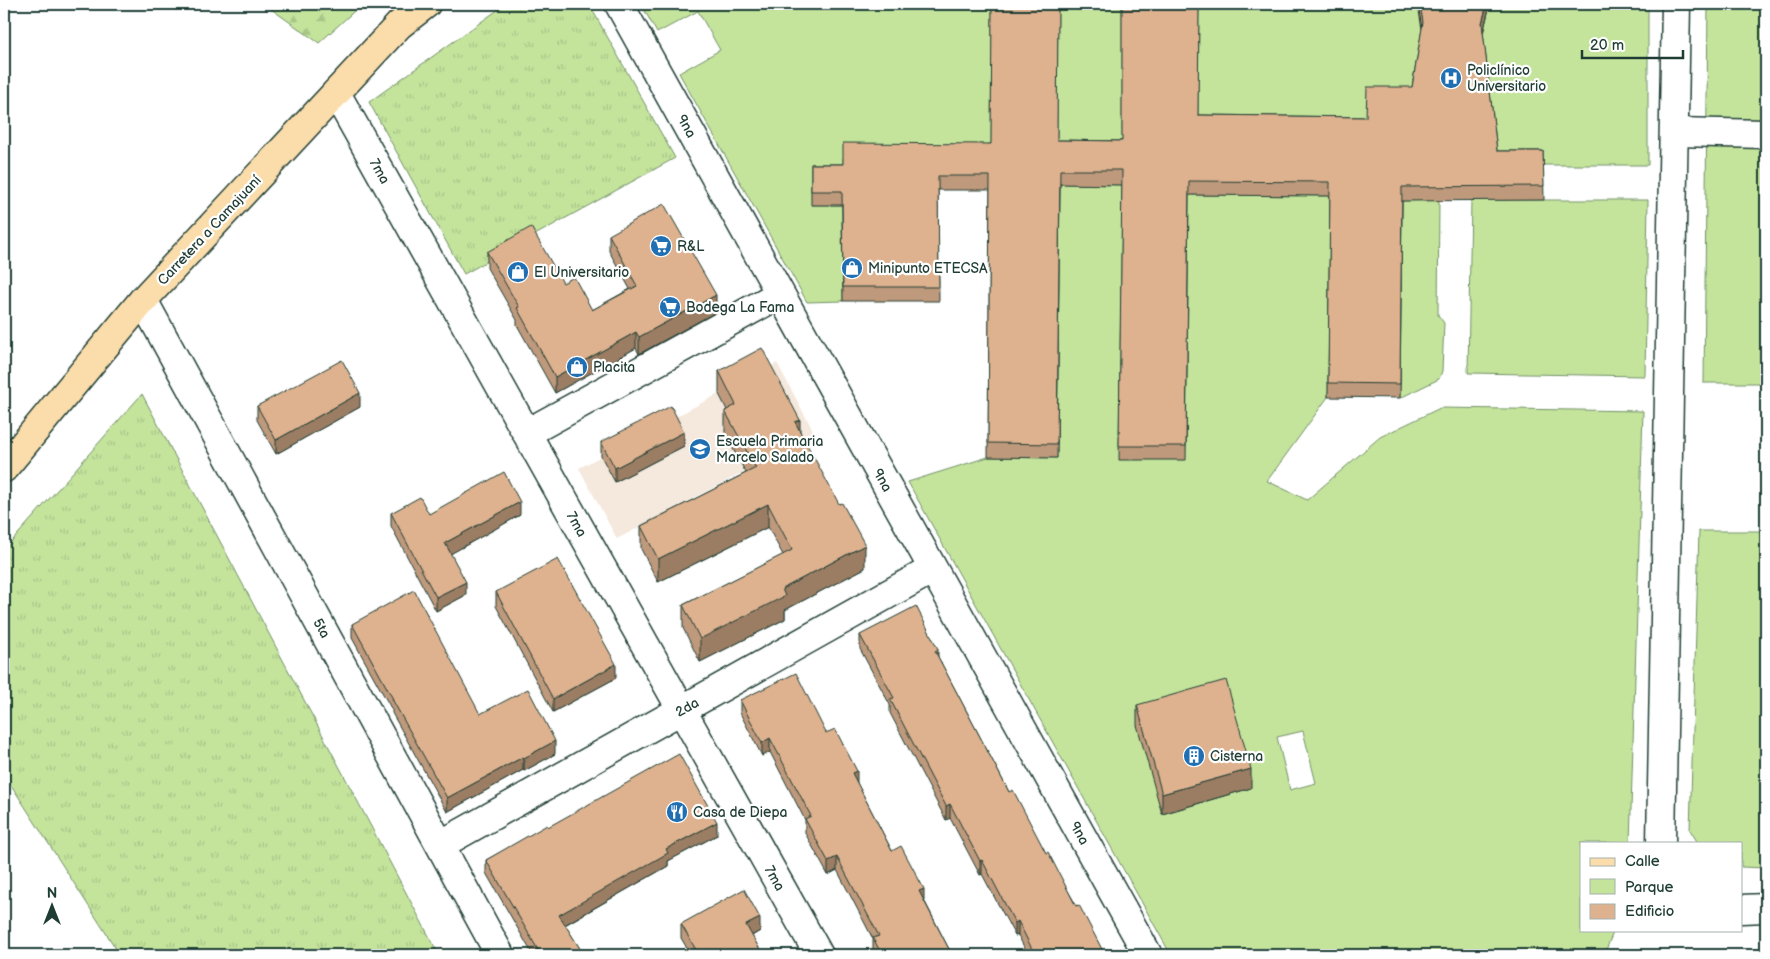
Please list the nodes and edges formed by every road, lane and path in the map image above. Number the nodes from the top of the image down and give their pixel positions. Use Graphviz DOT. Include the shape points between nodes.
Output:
graph roads {
  1 [pos="426,4"];
  2 [pos="619,4"];
  3 [pos="1676,4"];
  4 [pos="336,93"];
  5 [pos="1675,132"];
  6 [pos="1766,134"];
  7 [pos="780,294"];
  8 [pos="143,300"];
  9 [pos="527,433"];
  10 [pos="4,468"];
  11 [pos="933,569"];
  12 [pos="682,710"];
  13 [pos="1661,842"];
  14 [pos="440,845"];
  15 [pos="1766,908"];
  16 [pos="1742,909"];
  17 [pos="500,955"];
  18 [pos="818,955"];
  19 [pos="1148,955"];
  1 -- 4 [label="main road, Carretera a Camajuaní" via="399,25"];
  2 -- 7 [label="street, 9na"];
  3 -- 5 [label="street"];
  4 -- 8 [label="main road, Carretera a Camajuaní"];
  4 -- 9 [label="street, 7ma"];
  5 -- 6 [label="street"];
  5 -- 13 [label="street"];
  7 -- 9 [label="street"];
  7 -- 11 [label="street, 9na"];
  8 -- 10 [label="main road, Carretera a Camajuaní"];
  8 -- 14 [label="street, 5ta"];
  9 -- 12 [label="street, 7ma"];
  11 -- 12 [label="street, 2da"];
  11 -- 19 [label="street, 9na"];
  12 -- 14 [label="street, 2da"];
  12 -- 18 [label="street, 7ma"];
  14 -- 17 [label="street, 5ta"];
  15 -- 16 [label="street"];
}
